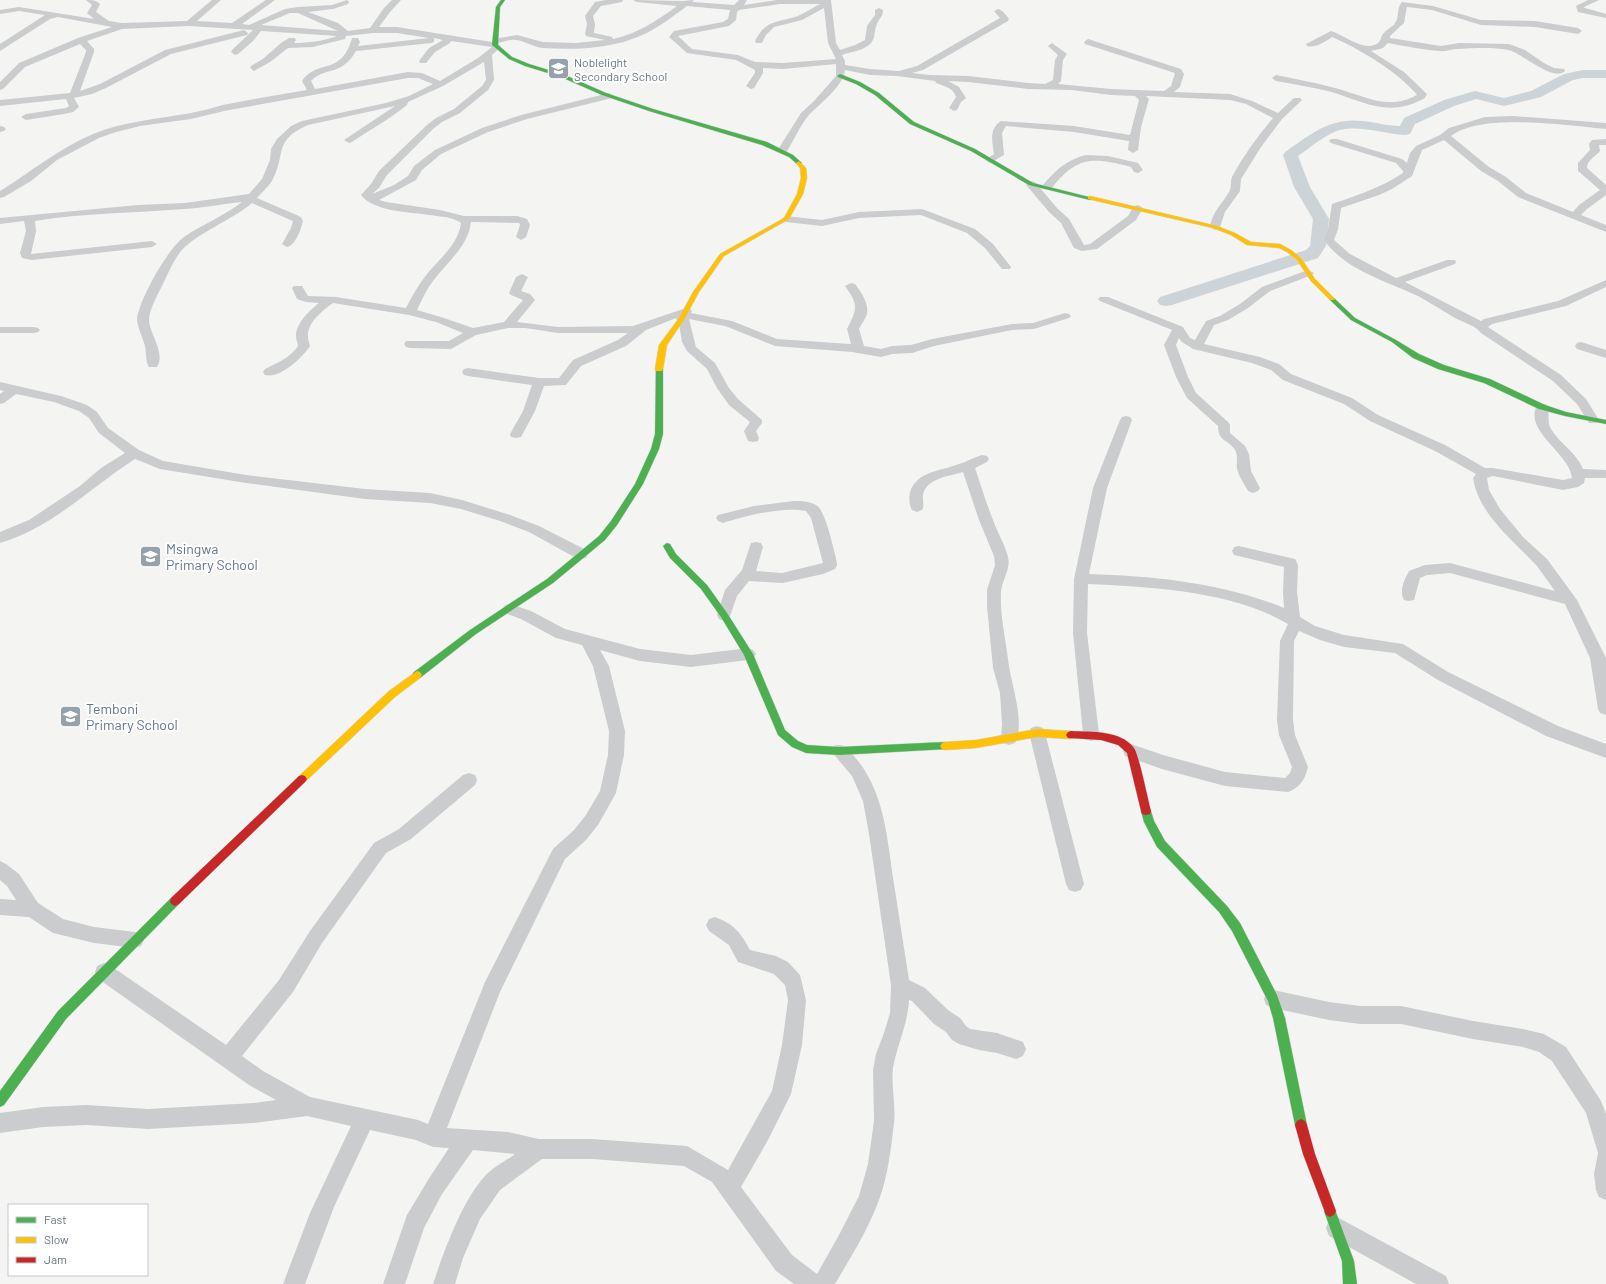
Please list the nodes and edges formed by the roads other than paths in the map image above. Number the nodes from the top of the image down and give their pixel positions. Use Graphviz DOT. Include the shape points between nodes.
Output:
graph roads {
  1 [pos="217,0"];
  2 [pos="271,0"];
  3 [pos="397,0"];
  4 [pos="503,0"];
  5 [pos="619,0"];
  6 [pos="637,0"];
  7 [pos="743,0"];
  8 [pos="1595,0"];
  9 [pos="96,1"];
  10 [pos="688,1"];
  11 [pos="827,1"];
  12 [pos="345,2"];
  13 [pos="1411,2"];
  14 [pos="736,8"];
  15 [pos="298,9"];
  16 [pos="879,10"];
  17 [pos="998,11"];
  18 [pos="0,12"];
  19 [pos="58,15"];
  20 [pos="1606,16"];
  21 [pos="107,24"];
  22 [pos="189,24"];
  23 [pos="122,26"];
  24 [pos="233,27"];
  25 [pos="247,28"];
  26 [pos="258,29"];
  27 [pos="373,30"];
  28 [pos="1578,31"];
  29 [pos="304,32"];
  30 [pos="358,32"];
  31 [pos="346,34"];
  32 [pos="450,38"];
  33 [pos="81,40"];
  34 [pos="1386,40"];
  35 [pos="615,41"];
  36 [pos="759,41"];
  37 [pos="1088,42"];
  38 [pos="496,44"];
  39 [pos="1310,44"];
  40 [pos="284,45"];
  41 [pos="1052,46"];
  42 [pos="1360,47"];
  43 [pos="0,48"];
  44 [pos="352,49"];
  45 [pos="235,52"];
  46 [pos="488,55"];
  47 [pos="424,61"];
  48 [pos="840,64"];
  49 [pos="753,65"];
  50 [pos="254,68"];
  51 [pos="1561,71"];
  52 [pos="870,72"];
  53 [pos="897,73"];
  54 [pos="930,78"];
  55 [pos="1276,78"];
  56 [pos="849,79"];
  57 [pos="440,84"];
  58 [pos="752,86"];
  59 [pos="0,87"];
  60 [pos="1046,87"];
  61 [pos="312,92"];
  62 [pos="1138,94"];
  63 [pos="1166,94"];
  64 [pos="72,96"];
  65 [pos="609,96"];
  66 [pos="412,98"];
  67 [pos="1297,100"];
  68 [pos="0,103"];
  69 [pos="954,108"];
  70 [pos="26,117"];
  71 [pos="1279,117"];
  72 [pos="1606,126"];
  73 [pos="1445,136"];
  74 [pos="1134,139"];
  75 [pos="349,140"];
  76 [pos="1334,141"];
  77 [pos="1606,142"];
  78 [pos="1133,150"];
  79 [pos="782,151"];
  80 [pos="990,160"];
  81 [pos="1138,170"];
  82 [pos="1408,170"];
  83 [pos="1031,184"];
  84 [pos="1047,187"];
  85 [pos="0,195"];
  86 [pos="252,198"];
  87 [pos="374,199"];
  88 [pos="1138,208"];
  89 [pos="1574,216"];
  90 [pos="29,219"];
  91 [pos="465,219"];
  92 [pos="786,220"];
  93 [pos="0,221"];
  94 [pos="1215,227"];
  95 [pos="1606,229"];
  96 [pos="522,237"];
  97 [pos="152,244"];
  98 [pos="287,244"];
  99 [pos="1451,262"];
  100 [pos="1006,267"];
  101 [pos="1308,273"];
  102 [pos="522,276"];
  103 [pos="1395,282"];
  104 [pos="1606,283"];
  105 [pos="851,286"];
  106 [pos="298,288"];
  107 [pos="1104,299"];
  108 [pos="330,300"];
  109 [pos="410,312"];
  110 [pos="684,315"];
  111 [pos="1065,316"];
  112 [pos="508,325"];
  113 [pos="1482,326"];
  114 [pos="642,328"];
  115 [pos="1179,329"];
  116 [pos="0,330"];
  117 [pos="34,330"];
  118 [pos="472,332"];
  119 [pos="410,344"];
  120 [pos="1197,346"];
  121 [pos="1581,346"];
  122 [pos="859,350"];
  123 [pos="1606,354"];
  124 [pos="154,364"];
  125 [pos="269,372"];
  126 [pos="468,372"];
  127 [pos="540,382"];
  128 [pos="6,388"];
  129 [pos="0,400"];
  130 [pos="1542,407"];
  131 [pos="1126,420"];
  132 [pos="1594,420"];
  133 [pos="1606,422"];
  134 [pos="516,434"];
  135 [pos="753,438"];
  136 [pos="134,453"];
  137 [pos="982,459"];
  138 [pos="968,466"];
  139 [pos="1483,473"];
  140 [pos="1580,473"];
  141 [pos="1606,474"];
  142 [pos="1253,488"];
  143 [pos="917,507"];
  144 [pos="723,518"];
  145 [pos="0,538"];
  146 [pos="667,546"];
  147 [pos="756,547"];
  148 [pos="1239,551"];
  149 [pos="582,554"];
  150 [pos="746,576"];
  151 [pos="1081,579"];
  152 [pos="1409,596"];
  153 [pos="1570,600"];
  154 [pos="510,609"];
  155 [pos="724,615"];
  156 [pos="1295,621"];
  157 [pos="588,642"];
  158 [pos="748,654"];
  159 [pos="1606,709"];
  160 [pos="1037,734"];
  161 [pos="1091,734"];
  162 [pos="1009,738"];
  163 [pos="839,751"];
  164 [pos="1131,751"];
  165 [pos="1606,752"];
  166 [pos="469,780"];
  167 [pos="0,869"];
  168 [pos="1075,884"];
  169 [pos="0,907"];
  170 [pos="32,909"];
  171 [pos="715,925"];
  172 [pos="135,940"];
  173 [pos="104,972"];
  174 [pos="900,985"];
  175 [pos="1273,999"];
  176 [pos="1016,1049"];
  177 [pos="228,1058"];
  178 [pos="0,1100"];
  179 [pos="307,1106"];
  180 [pos="365,1119"];
  181 [pos="0,1123"];
  182 [pos="433,1137"];
  183 [pos="468,1139"];
  184 [pos="1606,1148"];
  185 [pos="539,1149"];
  186 [pos="1606,1158"];
  187 [pos="729,1188"];
  188 [pos="1606,1190"];
  189 [pos="1337,1228"];
  190 [pos="294,1284"];
  191 [pos="394,1284"];
  192 [pos="444,1284"];
  193 [pos="812,1284"];
  194 [pos="823,1284"];
  195 [pos="1350,1284"];
  196 [pos="1438,1284"];
  1 -- 22 [label="street"];
  2 -- 24 [label="street"];
  3 -- 27 [label="street"];
  4 -- 38 [label="street" via="498,7"];
  5 -- 35 [label="street" via="598,4 589,16 589,34"];
  6 -- 10 [label="street"];
  7 -- 14 [label="street"];
  8 -- 20 [label="street" via="1580,6 1581,10"];
  9 -- 21 [label="street" via="91,13"];
  10 -- 14 [label="street"];
  10 -- 35 [label="street" via="640,33"];
  11 -- 14 [label="street" via="780,2"];
  11 -- 36 [label="street" via="801,17 773,23"];
  11 -- 48 [label="street" via="832,43"];
  12 -- 15 [label="street" via="333,7"];
  13 -- 28 [label="street" via="1481,22 1535,24"];
  13 -- 34 [label="street" via="1403,6 1400,23 1388,31"];
  14 -- 49 [label="street" via="732,20 726,24 677,33 673,37 690,51 738,58"];
  15 -- 25 [label="street" via="279,13"];
  15 -- 31 [label="street" via="322,22 339,27"];
  16 -- 48 [label="street" via="879,15 871,24 867,42"];
  17 -- 53 [label="street" via="1004,19 920,68"];
  18 -- 19 [label="street" via="19,9"];
  19 -- 21 [label="street"];
  19 -- 43 [label="street" via="47,17"];
  21 -- 23 [label="street"];
  22 -- 23 [label="street"];
  22 -- 24 [label="street"];
  23 -- 33 [label="street"];
  24 -- 25 [label="street"];
  25 -- 26 [label="street"];
  26 -- 29 [label="street"];
  26 -- 45 [label="street"];
  26 -- 64 [label="street" via="168,52 103,86"];
  27 -- 30 [label="street"];
  27 -- 32 [label="street" via="408,31"];
  29 -- 31 [label="street"];
  29 -- 40 [label="street"];
  30 -- 31 [label="street"];
  30 -- 44 [label="street"];
  31 -- 40 [label="street" via="320,44"];
  32 -- 38 [label="street"];
  32 -- 44 [label="street"];
  32 -- 47 [label="street" via="432,50"];
  33 -- 59 [label="street" via="22,65"];
  33 -- 64 [label="street" via="90,52"];
  34 -- 42 [label="street" via="1376,47"];
  34 -- 51 [label="street" via="1441,49 1459,46 1509,47 1522,52 1541,65"];
  35 -- 38 [label="street" via="570,46 529,43 519,38"];
  37 -- 63 [label="street" via="1178,71 1178,83"];
  38 -- 46 [label="street"];
  38 -- 65 [label="street" via="504,55 518,62 562,76"];
  39 -- 42 [label="street" via="1321,41 1331,34"];
  40 -- 50 [label="street"];
  41 -- 60 [label="street" via="1063,54 1059,60 1056,81"];
  42 -- 55 [label="street" via="1406,78 1416,86 1422,96 1411,102 1396,105 1373,104 1330,89"];
  44 -- 61 [label="street" via="342,64 309,76 306,81"];
  46 -- 57 [label="street"];
  46 -- 87 [label="street" via="490,80 485,88 457,111 439,120 387,168 367,193"];
  48 -- 49 [label="street"];
  48 -- 52 [label="street"];
  48 -- 56 [label="street"];
  48 -- 79 [label="street" via="817,103 804,116"];
  49 -- 58 [label="street" via="759,73"];
  52 -- 53 [label="street"];
  52 -- 56 [label="street"];
  53 -- 54 [label="street"];
  54 -- 60 [label="street"];
  54 -- 69 [label="street" via="946,83 960,93 961,98"];
  56 -- 80 [label="street" via="877,94 912,123"];
  57 -- 61 [label="street" via="413,74"];
  57 -- 66 [label="street"];
  60 -- 62 [label="street"];
  61 -- 85 [label="street" via="139,123 114,130 96,136 54,158 27,180"];
  62 -- 63 [label="street"];
  62 -- 74 [label="street" via="1144,99"];
  63 -- 71 [label="street" via="1240,99"];
  64 -- 68 [label="street"];
  64 -- 70 [label="street" via="72,109"];
  65 -- 79 [label="street"];
  65 -- 87 [label="street" via="524,117 485,130 438,152 418,168 412,178"];
  66 -- 75 [label="street"];
  66 -- 86 [label="street" via="305,123 294,128 280,141 267,180"];
  67 -- 71 [label="street"];
  71 -- 94 [label="street" via="1263,135 1236,179 1237,187 1234,194 1220,212"];
  72 -- 73 [label="street" via="1496,120 1477,122 1452,130"];
  73 -- 82 [label="street" via="1419,148"];
  73 -- 89 [label="street" via="1485,169 1522,194"];
  74 -- 78 [label="street"];
  74 -- 80 [label="street" via="1074,129 1004,123 997,130 999,155"];
  76 -- 82 [label="street" via="1399,161"];
  77 -- 89 [label="street" via="1595,142 1595,151 1581,165 1582,169 1602,185 1604,192"];
  79 -- 92 [label="street" via="803,168 804,178 800,194"];
  80 -- 83 [label="street"];
  81 -- 84 [label="street" via="1135,165 1123,162 1097,158 1081,159 1058,172"];
  82 -- 103 [label="street" via="1408,174 1388,187 1336,206 1333,229 1328,240 1339,253"];
  83 -- 84 [label="street"];
  83 -- 88 [label="street" via="1065,221 1078,246 1082,248 1093,247 1132,218"];
  84 -- 88 [label="street"];
  86 -- 90 [label="street"];
  86 -- 98 [label="street" via="297,219 296,228"];
  86 -- 124 [label="street" via="239,209 187,240 170,259 150,298 143,320 153,351"];
  87 -- 91 [label="street" via="382,205 440,212"];
  88 -- 94 [label="street"];
  89 -- 95 [label="street"];
  90 -- 93 [label="street"];
  90 -- 97 [label="street" via="26,256 50,256"];
  91 -- 96 [label="street" via="523,222 525,225"];
  91 -- 109 [label="street" via="466,225 458,244 431,276"];
  92 -- 100 [label="street" via="822,224 859,215 922,212 971,231 989,246"];
  92 -- 110 [label="street" via="722,255 696,292"];
  94 -- 101 [label="street" via="1249,244 1280,246 1298,259"];
  99 -- 103 [label="street"];
  101 -- 120 [label="street" via="1266,289 1244,306 1210,323"];
  101 -- 130 [label="street" via="1354,319 1416,356 1487,381"];
  102 -- 112 [label="street" via="515,293 526,296 529,300"];
  103 -- 113 [label="street"];
  104 -- 113 [label="street" via="1562,304 1488,321"];
  105 -- 122 [label="street" via="861,309 853,329"];
  106 -- 108 [label="street" via="301,296 306,299"];
  107 -- 115 [label="street"];
  108 -- 109 [label="street"];
  108 -- 125 [label="street" via="303,329 301,335 304,346 300,354 286,365"];
  109 -- 118 [label="street"];
  110 -- 114 [label="street"];
  110 -- 122 [label="street" via="745,329 775,342"];
  110 -- 135 [label="street" via="689,346 712,367 736,405 756,420 750,431"];
  110 -- 149 [label="street" via="663,345 660,358 659,434 655,449 639,484 614,523 602,538"];
  111 -- 122 [label="street" via="1034,326 1012,327 912,349 881,353"];
  112 -- 114 [label="street" via="573,330"];
  112 -- 118 [label="street"];
  113 -- 132 [label="street" via="1485,331 1557,378 1582,402"];
  114 -- 127 [label="street" via="622,343 577,363 562,382"];
  115 -- 120 [label="street" via="1186,340"];
  115 -- 142 [label="street" via="1170,345 1182,377 1191,396 1224,425 1224,434 1239,446 1243,454 1244,471"];
  116 -- 117 [label="street"];
  118 -- 119 [label="street" via="451,345"];
  120 -- 139 [label="street" via="1242,356 1275,367 1287,377 1348,401 1374,418 1440,448"];
  121 -- 123 [label="street"];
  126 -- 127 [label="street"];
  127 -- 134 [label="street"];
  128 -- 129 [label="street"];
  128 -- 136 [label="street" via="57,399 83,408 93,415 103,430"];
  130 -- 132 [label="street"];
  130 -- 140 [label="street" via="1545,428"];
  131 -- 151 [label="street" via="1100,488"];
  132 -- 133 [label="street"];
  136 -- 145 [label="street" via="34,523"];
  136 -- 149 [label="street" via="160,464 246,479 366,494 430,498 462,505 534,529"];
  137 -- 138 [label="street"];
  138 -- 143 [label="street" via="928,478 916,494"];
  138 -- 162 [label="street" via="1001,556 1002,565 994,590 994,606 1001,668 1008,693"];
  139 -- 140 [label="street" via="1493,472 1563,485 1573,484 1579,480"];
  139 -- 153 [label="street" via="1480,478 1482,490 1495,512 1518,540 1542,563"];
  140 -- 141 [label="street"];
  144 -- 150 [label="street" via="743,512 797,505 810,508 818,516 830,565 783,578"];
  146 -- 155 [label="street" via="673,556 704,586"];
  147 -- 150 [label="street"];
  148 -- 156 [label="street" via="1290,563 1290,592"];
  149 -- 154 [label="street" via="550,581"];
  150 -- 155 [label="street" via="730,594"];
  151 -- 156 [label="street" via="1139,581 1215,592 1264,606"];
  151 -- 161 [label="street" via="1080,633"];
  152 -- 153 [label="street" via="1414,576 1425,570 1450,568"];
  153 -- 159 [label="street" via="1598,658"];
  154 -- 157 [label="street" via="561,634"];
  154 -- 172 [label="street" via="473,632 392,694"];
  155 -- 158 [label="street"];
  156 -- 164 [label="street" via="1287,641 1285,720 1287,735 1300,767 1297,777 1288,785 1225,779"];
  156 -- 165 [label="street" via="1325,636 1398,648 1442,676 1552,731"];
  157 -- 158 [label="street" via="640,655 691,661"];
  157 -- 182 [label="street" via="601,666 617,732 610,786 592,820 580,835 558,854 492,988"];
  158 -- 163 [label="street" via="781,732 795,744 806,749"];
  160 -- 161 [label="street"];
  160 -- 162 [label="street"];
  160 -- 168 [label="street"];
  161 -- 164 [label="street" via="1122,742"];
  162 -- 163 [label="street" via="943,747"];
  163 -- 174 [label="street" via="858,772 871,801"];
  164 -- 175 [label="street" via="1149,822 1161,844 1223,909 1236,927"];
  166 -- 177 [label="street" via="405,834 380,848 316,937 286,986"];
  167 -- 170 [label="street" via="13,880"];
  169 -- 170 [label="street"];
  170 -- 172 [label="street" via="59,927"];
  171 -- 187 [label="street" via="735,939 744,956 781,968 793,981 797,1000 792,1045 781,1094"];
  172 -- 173 [label="street"];
  173 -- 177 [label="street"];
  173 -- 178 [label="street" via="62,1015"];
  174 -- 176 [label="street" via="918,994 966,1037"];
  174 -- 194 [label="street" via="899,1013 883,1070 884,1121 878,1164 869,1199"];
  175 -- 184 [label="street" via="1360,1015 1401,1015 1544,1044 1559,1054 1594,1108"];
  175 -- 189 [label="street" via="1309,1154"];
  177 -- 179 [label="street" via="256,1078"];
  179 -- 180 [label="street"];
  179 -- 181 [label="street" via="254,1114 148,1119 58,1116"];
  180 -- 182 [label="street" via="418,1130"];
  180 -- 190 [label="street" via="334,1181 305,1249"];
  182 -- 183 [label="street"];
  183 -- 185 [label="street" via="508,1142"];
  183 -- 191 [label="street" via="435,1187 415,1223"];
  185 -- 187 [label="street" via="592,1149 686,1156 719,1175"];
  185 -- 192 [label="street" via="493,1183 473,1212 453,1256"];
  186 -- 188 [label="street"];
  187 -- 193 [label="street" via="784,1263"];
  189 -- 195 [label="street" via="1348,1261"];
  189 -- 196 [label="street"];
}
